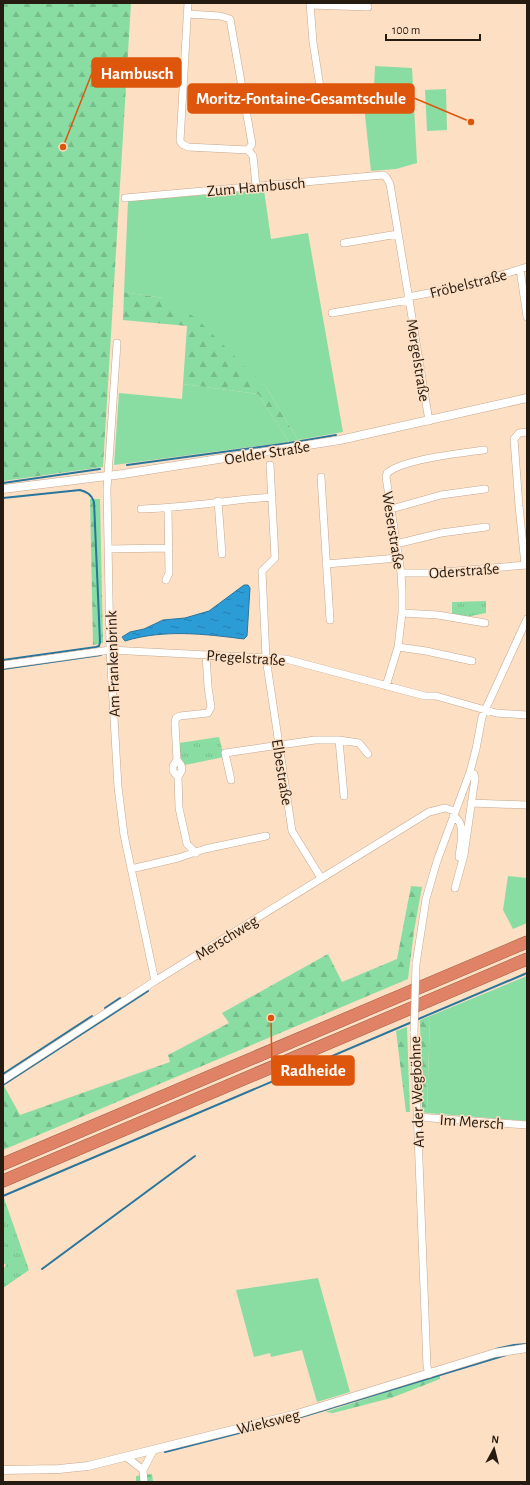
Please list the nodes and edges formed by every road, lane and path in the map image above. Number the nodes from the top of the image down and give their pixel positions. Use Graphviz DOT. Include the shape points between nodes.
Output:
graph roads {
  1 [pos="188,3"];
  2 [pos="310,4"];
  3 [pos="368,7"];
  4 [pos="187,14"];
  5 [pos="352,94"];
  6 [pos="248,150"];
  7 [pos="386,177"];
  8 [pos="256,186"];
  9 [pos="125,198"];
  10 [pos="398,234"];
  11 [pos="344,243"];
  12 [pos="524,268"];
  13 [pos="408,298"];
  14 [pos="332,314"];
  15 [pos="527,317"];
  16 [pos="117,343"];
  17 [pos="527,398"];
  18 [pos="429,421"];
  19 [pos="527,432"];
  20 [pos="484,450"];
  21 [pos="270,465"];
  22 [pos="108,476"];
  23 [pos="321,477"];
  24 [pos="3,489"];
  25 [pos="485,489"];
  26 [pos="272,497"];
  27 [pos="218,501"];
  28 [pos="168,508"];
  29 [pos="141,509"];
  30 [pos="391,509"];
  31 [pos="486,527"];
  32 [pos="396,544"];
  33 [pos="169,548"];
  34 [pos="108,549"];
  35 [pos="222,554"];
  36 [pos="398,558"];
  37 [pos="326,564"];
  38 [pos="526,565"];
  39 [pos="401,573"];
  40 [pos="166,580"];
  41 [pos="402,612"];
  42 [pos="527,619"];
  43 [pos="330,620"];
  44 [pos="485,623"];
  45 [pos="398,647"];
  46 [pos="110,650"];
  47 [pos="206,654"];
  48 [pos="266,658"];
  49 [pos="472,661"];
  50 [pos="3,665"];
  51 [pos="386,686"];
  52 [pos="484,710"];
  53 [pos="527,714"];
  54 [pos="339,740"];
  55 [pos="279,745"];
  56 [pos="368,754"];
  57 [pos="470,772"];
  58 [pos="231,780"];
  59 [pos="344,796"];
  60 [pos="471,803"];
  61 [pos="527,805"];
  62 [pos="454,813"];
  63 [pos="266,836"];
  64 [pos="187,844"];
  65 [pos="196,852"];
  66 [pos="178,858"];
  67 [pos="131,869"];
  68 [pos="459,870"];
  69 [pos="321,878"];
  70 [pos="456,888"];
  71 [pos="527,942"];
  72 [pos="527,959"];
  73 [pos="155,981"];
  74 [pos="3,1080"];
  75 [pos="417,1117"];
  76 [pos="527,1125"];
  77 [pos="3,1164"];
  78 [pos="3,1181"];
  79 [pos="527,1348"];
  80 [pos="429,1374"];
  81 [pos="152,1451"];
  82 [pos="129,1456"];
  83 [pos="3,1470"];
  84 [pos="143,1470"];
  85 [pos="144,1482"];
  1 -- 4 [label="street"];
  2 -- 3 [label="street"];
  2 -- 5 [label="street" via="320,87 324,93"];
  4 -- 6 [label="street" via="230,19 252,144"];
  4 -- 6 [label="street" via="180,136 182,144 188,147"];
  6 -- 8 [label="street" via="253,156"];
  7 -- 8 [label="street, Zum Hambusch" via="383,175"];
  7 -- 10 [label="street, Mergelstraße" via="390,184"];
  8 -- 9 [label="street, Zum Hambusch"];
  10 -- 11 [label="street"];
  10 -- 13 [label="street, Mergelstraße"];
  12 -- 13 [label="street, Fröbelstraße" via="466,286"];
  12 -- 15 [label="street"];
  13 -- 14 [label="street, Mergelstraße"];
  13 -- 18 [label="street, Mergelstraße"];
  16 -- 22 [label="street, Am Frankenbrink"];
  17 -- 18 [label="street, Oelder Straße"];
  18 -- 22 [label="street, Oelder Straße" via="340,440"];
  19 -- 38 [label="street" via="519,433 514,439"];
  20 -- 30 [label="street, Weserstraße" via="430,458 391,470 386,477"];
  21 -- 26 [label="street, Elbestraße"];
  22 -- 24 [label="street, Oelder Straße"];
  22 -- 34 [label="street, Am Frankenbrink"];
  23 -- 37 [label="street"];
  25 -- 30 [label="street" via="441,495"];
  26 -- 27 [label="street"];
  26 -- 48 [label="street, Elbestraße" via="275,558 262,571"];
  27 -- 28 [label="street"];
  27 -- 35 [label="street"];
  28 -- 29 [label="street"];
  28 -- 33 [label="street"];
  30 -- 32 [label="street, Weserstraße"];
  31 -- 32 [label="street" via="441,533"];
  32 -- 36 [label="street, Weserstraße"];
  33 -- 34 [label="street"];
  33 -- 40 [label="street" via="169,573"];
  34 -- 46 [label="street, Am Frankenbrink"];
  36 -- 37 [label="street"];
  36 -- 39 [label="street, Weserstraße"];
  37 -- 43 [label="street"];
  38 -- 39 [label="street, Oderstraße"];
  39 -- 41 [label="street, Weserstraße"];
  41 -- 44 [label="street"];
  41 -- 45 [label="street, Weserstraße"];
  42 -- 52 [label="street, An der Wegböhne"];
  45 -- 49 [label="street"];
  45 -- 51 [label="street, Weserstraße"];
  46 -- 47 [label="street, Pregelstraße"];
  46 -- 50 [label="street, Pregelstraße"];
  46 -- 67 [label="street, Am Frankenbrink" via="118,787"];
  47 -- 48 [label="street, Pregelstraße"];
  47 -- 64 [label="street" via="211,707 208,713 180,716 176,718 175,723 177,760 182,770 178,777 179,808"];
  48 -- 51 [label="street, Pregelstraße" via="286,659"];
  48 -- 55 [label="street, Elbestraße"];
  51 -- 52 [label="street, Pregelstraße" via="425,696 436,696"];
  52 -- 53 [label="street, Pregelstraße"];
  52 -- 57 [label="street, An der Wegböhne"];
  54 -- 55 [label="street"];
  54 -- 56 [label="street" via="359,743"];
  54 -- 59 [label="street"];
  55 -- 58 [label="street" via="225,753"];
  55 -- 69 [label="street, Elbestraße" via="292,831"];
  57 -- 60 [label="street, An der Wegböhne" via="475,778"];
  57 -- 62 [label="street, An der Wegböhne"];
  60 -- 61 [label="street"];
  60 -- 68 [label="street, An der Wegböhne" via="464,855"];
  62 -- 68 [label="street, An der Wegböhne" via="461,823"];
  62 -- 69 [label="street, Merschweg" via="445,808 429,812"];
  62 -- 75 [label="street, An der Wegböhne, bridge" via="426,899 416,964 414,1032"];
  63 -- 65 [label="street"];
  64 -- 65 [label="street"];
  64 -- 66 [label="street"];
  65 -- 66 [label="street"];
  66 -- 67 [label="street"];
  67 -- 73 [label="street, Am Frankenbrink"];
  68 -- 70 [label="street, An der Wegböhne"];
  69 -- 73 [label="street, Merschweg"];
  71 -- 77 [label="highway"];
  72 -- 78 [label="highway"];
  73 -- 74 [label="street, Merschweg"];
  75 -- 76 [label="street, Im Mersch"];
  75 -- 80 [label="street, An der Wegböhne"];
  79 -- 80 [label="street, Wieksweg" via="495,1353"];
  80 -- 81 [label="street, Wieksweg" via="297,1414"];
  81 -- 82 [label="street, Wieksweg"];
  81 -- 84 [label="street"];
  82 -- 83 [label="street, Wieksweg" via="88,1466"];
  82 -- 84 [label="street" via="129,1459"];
  84 -- 85 [label="street"];
}
